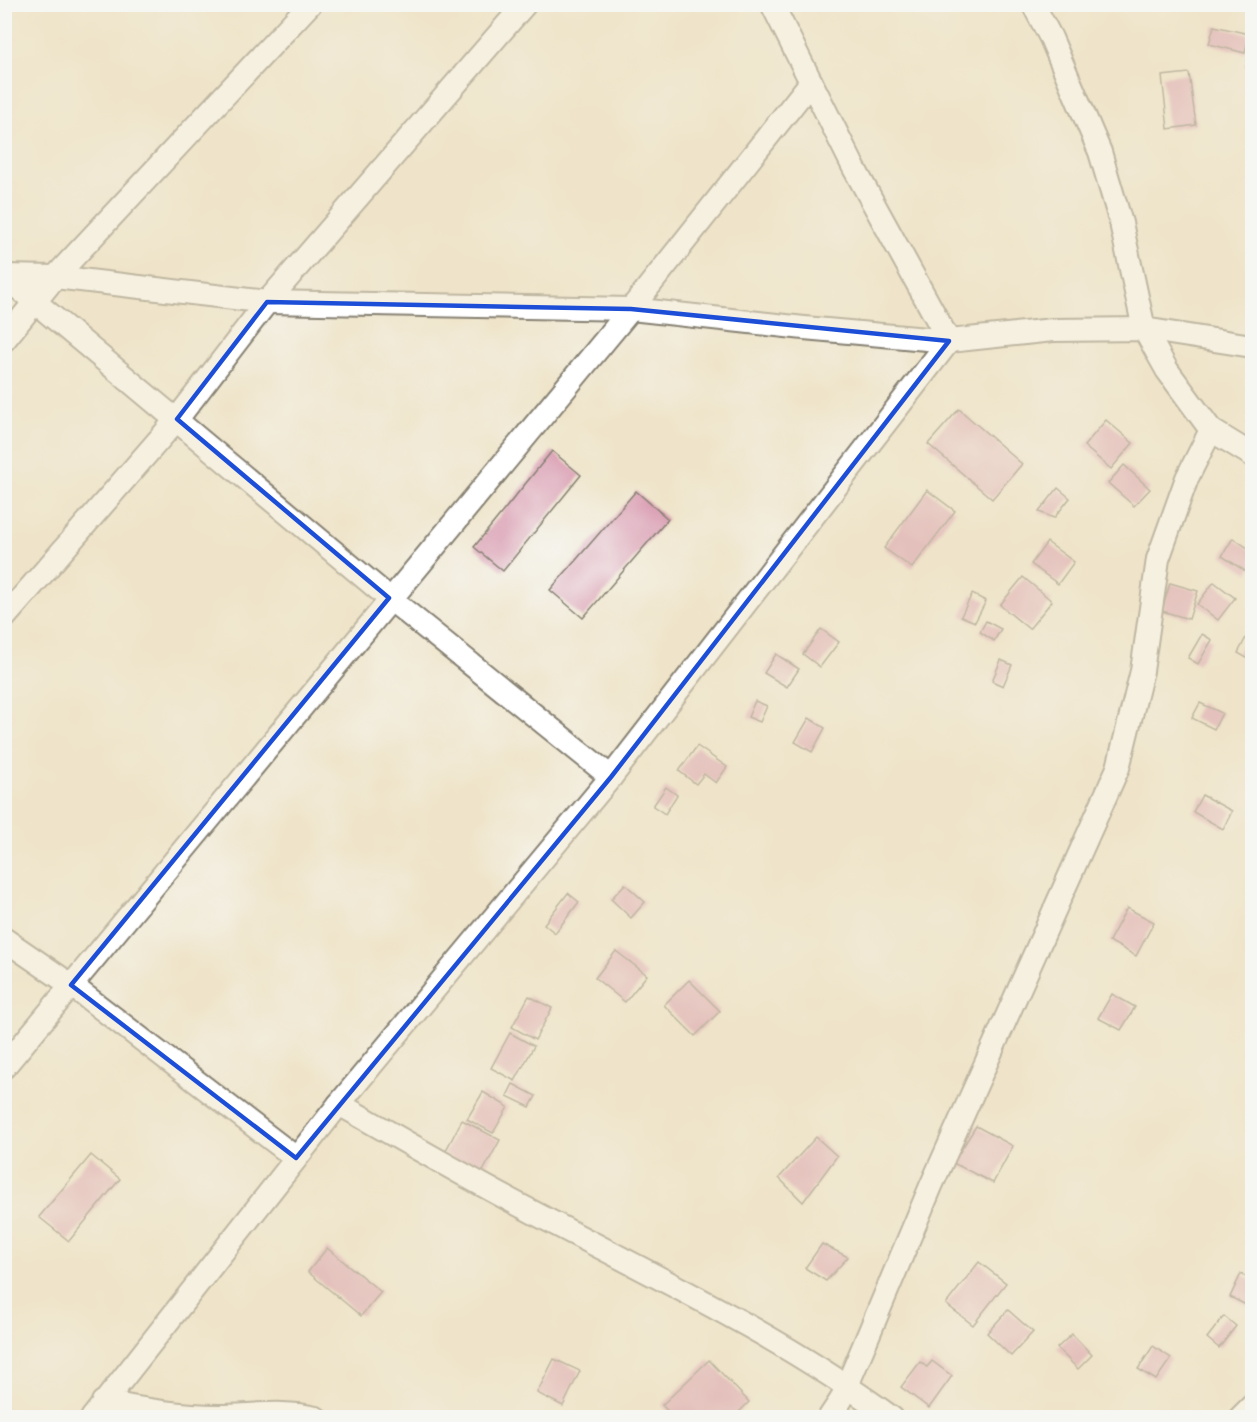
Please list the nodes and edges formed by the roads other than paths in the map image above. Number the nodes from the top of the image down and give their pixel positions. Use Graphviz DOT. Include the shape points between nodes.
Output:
graph roads {
  1 [pos="310,4"];
  2 [pos="525,4"];
  3 [pos="772,4"];
  4 [pos="1033,4"];
  5 [pos="811,82"];
  6 [pos="4,276"];
  7 [pos="56,277"];
  8 [pos="267,302"];
  9 [pos="35,303"];
  10 [pos="631,309"];
  11 [pos="1144,329"];
  12 [pos="4,340"];
  13 [pos="949,341"];
  14 [pos="1252,346"];
  15 [pos="177,419"];
  16 [pos="1211,430"];
  17 [pos="1252,455"];
  18 [pos="389,598"];
  19 [pos="4,618"];
  20 [pos="611,777"];
  21 [pos="4,939"];
  22 [pos="71,986"];
  23 [pos="4,1067"];
  24 [pos="339,1104"];
  25 [pos="296,1158"];
  26 [pos="847,1385"];
  27 [pos="1252,1406"];
  28 [pos="98,1410"];
  29 [pos="316,1418"];
  30 [pos="829,1418"];
  31 [pos="892,1418"];
  32 [pos="1240,1418"];
  1 -- 7 [label="street"];
  2 -- 8 [label="street"];
  3 -- 5 [label="street"];
  4 -- 11 [label="street" via="1100,152 1121,223"];
  5 -- 10 [label="street"];
  5 -- 13 [label="street"];
  6 -- 7 [label="street"];
  6 -- 9 [label="street"];
  7 -- 8 [label="street"];
  7 -- 9 [label="street"];
  8 -- 10 [label="street"];
  8 -- 15 [label="street"];
  9 -- 12 [label="street"];
  9 -- 15 [label="street"];
  10 -- 13 [label="street"];
  10 -- 18 [label="street"];
  11 -- 13 [label="street" via="1053,330"];
  11 -- 14 [label="street"];
  11 -- 16 [label="street" via="1167,370"];
  13 -- 20 [label="street"];
  15 -- 18 [label="street"];
  15 -- 19 [label="street"];
  16 -- 17 [label="street"];
  16 -- 26 [label="street" via="1186,478 1158,559 1142,671 1118,768"];
  18 -- 20 [label="street"];
  18 -- 22 [label="street"];
  20 -- 24 [label="street"];
  21 -- 22 [label="street"];
  22 -- 23 [label="street"];
  22 -- 25 [label="street"];
  24 -- 25 [label="street"];
  24 -- 26 [label="street" via="525,1208 737,1318"];
  25 -- 28 [label="street"];
  26 -- 30 [label="street"];
  26 -- 31 [label="street"];
  27 -- 32 [label="street"];
  28 -- 29 [label="street" via="218,1416 298,1413"];
}
